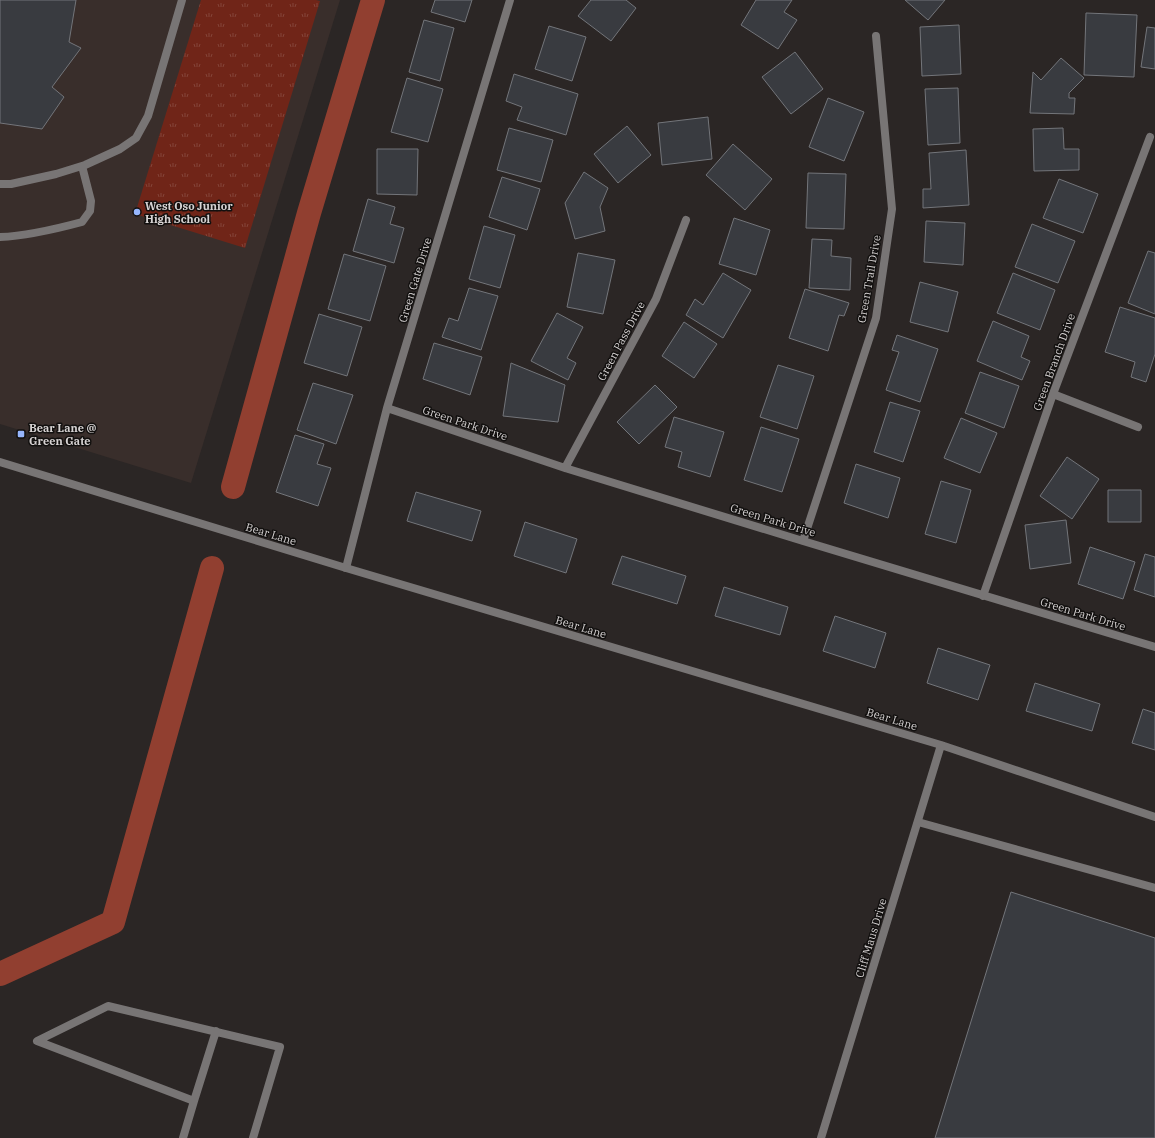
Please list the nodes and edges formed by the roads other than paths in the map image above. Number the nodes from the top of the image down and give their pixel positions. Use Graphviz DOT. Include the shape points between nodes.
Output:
graph roads {
  1 [pos="182,0"];
  2 [pos="510,0"];
  3 [pos="876,36"];
  4 [pos="1150,137"];
  5 [pos="82,166"];
  6 [pos="0,184"];
  7 [pos="686,220"];
  8 [pos="0,237"];
  9 [pos="1053,394"];
  10 [pos="387,408"];
  11 [pos="1138,426"];
  12 [pos="0,462"];
  13 [pos="565,468"];
  14 [pos="803,541"];
  15 [pos="346,568"];
  16 [pos="983,596"];
  17 [pos="1155,647"];
  18 [pos="941,745"];
  19 [pos="1155,817"];
  20 [pos="918,822"];
  21 [pos="1155,888"];
  22 [pos="216,1031"];
  23 [pos="194,1101"];
  24 [pos="183,1138"];
  25 [pos="253,1138"];
  26 [pos="821,1138"];
  1 -- 5 [label="street" via="148,116 136,138 120,149"];
  2 -- 10 [label="street, Green Gate Drive"];
  3 -- 14 [label="street, Green Trail Drive" via="892,209 890,224 876,318"];
  4 -- 9 [label="street, Green Branch Drive"];
  5 -- 6 [label="street" via="11,184"];
  5 -- 8 [label="street" via="91,201 90,211 82,222"];
  7 -- 13 [label="street, Green Pass Drive" via="656,298"];
  9 -- 11 [label="street"];
  9 -- 16 [label="street, Green Branch Drive"];
  10 -- 13 [label="street, Green Park Drive"];
  10 -- 15 [label="street, Green Gate Drive"];
  12 -- 15 [label="street, Bear Lane"];
  13 -- 14 [label="street, Green Park Drive"];
  14 -- 16 [label="street, Green Park Drive"];
  15 -- 18 [label="street, Bear Lane"];
  16 -- 17 [label="street, Green Park Drive"];
  18 -- 19 [label="street, Bear Lane"];
  18 -- 20 [label="street, Cliff Maus Drive"];
  20 -- 21 [label="street"];
  20 -- 26 [label="street, Cliff Maus Drive"];
  22 -- 23 [label="street"];
  22 -- 23 [label="street" via="108,1006 38,1041"];
  22 -- 25 [label="street" via="280,1047"];
  23 -- 24 [label="street"];
}
